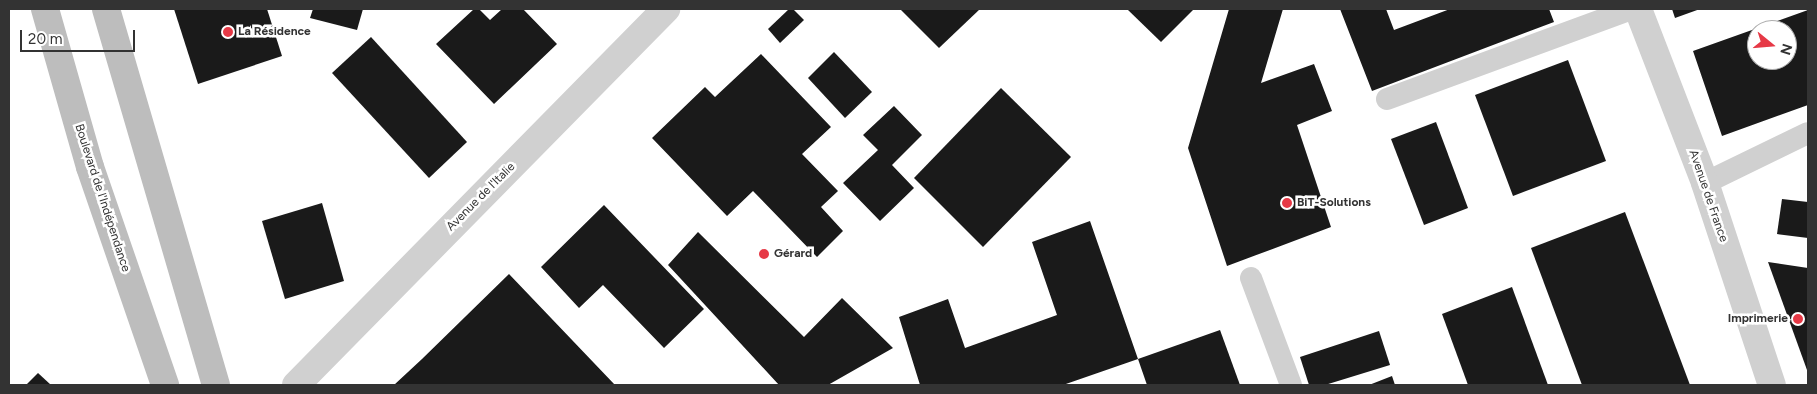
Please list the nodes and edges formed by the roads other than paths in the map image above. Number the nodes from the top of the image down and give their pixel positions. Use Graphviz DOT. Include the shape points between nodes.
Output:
graph roads {
  1 [pos="45,9"];
  2 [pos="106,9"];
  3 [pos="666,9"];
  4 [pos="1631,9"];
  5 [pos="1638,9"];
  6 [pos="1387,100"];
  7 [pos="1808,133"];
  8 [pos="1705,182"];
  9 [pos="1251,278"];
  10 [pos="165,385"];
  11 [pos="216,385"];
  12 [pos="296,385"];
  13 [pos="1291,385"];
  14 [pos="1772,385"];
  1 -- 10 [label="street, Boulevard de l'Indépendance" via="90,166"];
  2 -- 11 [label="street"];
  3 -- 12 [label="street, Avenue de l'Italie"];
  4 -- 6 [label="lane"];
  5 -- 8 [label="street, Avenue de France"];
  7 -- 8 [label="lane"];
  8 -- 14 [label="street, Avenue de France"];
  9 -- 13 [label="lane"];
}
